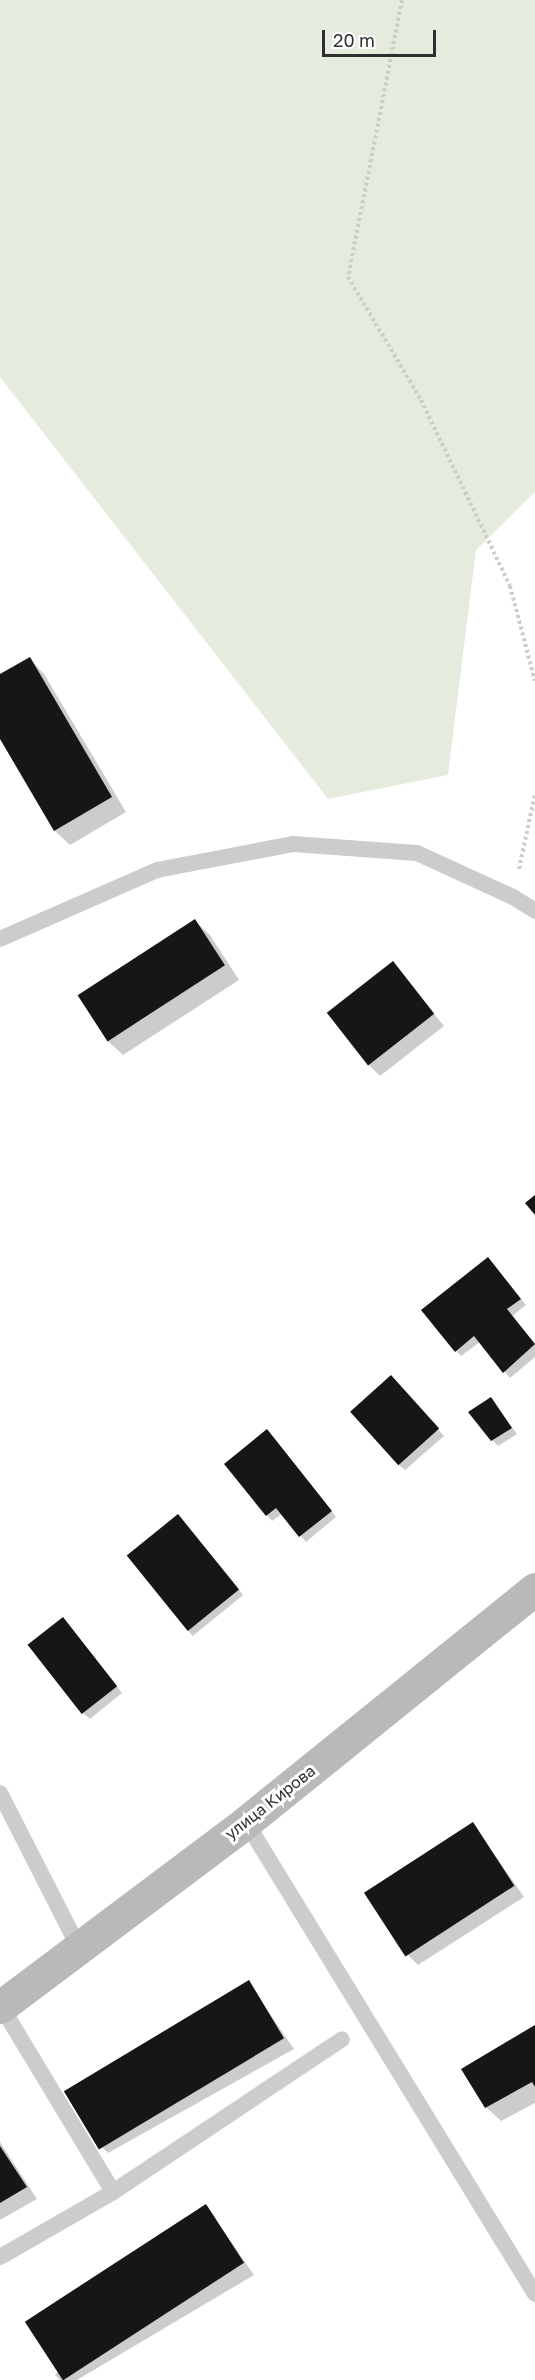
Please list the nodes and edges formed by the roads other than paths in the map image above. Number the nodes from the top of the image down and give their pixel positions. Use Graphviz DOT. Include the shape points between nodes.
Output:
graph roads {
  1 [pos="535,911"];
  2 [pos="0,939"];
  3 [pos="535,1589"];
  4 [pos="0,1793"];
  5 [pos="246,1822"];
  6 [pos="78,1946"];
  7 [pos="1,2007"];
  8 [pos="342,2039"];
  9 [pos="113,2192"];
  10 [pos="0,2257"];
  11 [pos="535,2294"];
  1 -- 2 [label="lane" via="417,853 293,843 157,870"];
  3 -- 5 [label="main road, улица Кирова"];
  4 -- 6 [label="lane"];
  5 -- 6 [label="main road, улица Кирова"];
  5 -- 11 [label="lane"];
  6 -- 7 [label="main road, улица Кирова"];
  7 -- 9 [label="lane"];
  8 -- 9 [label="lane"];
  9 -- 10 [label="lane"];
}
